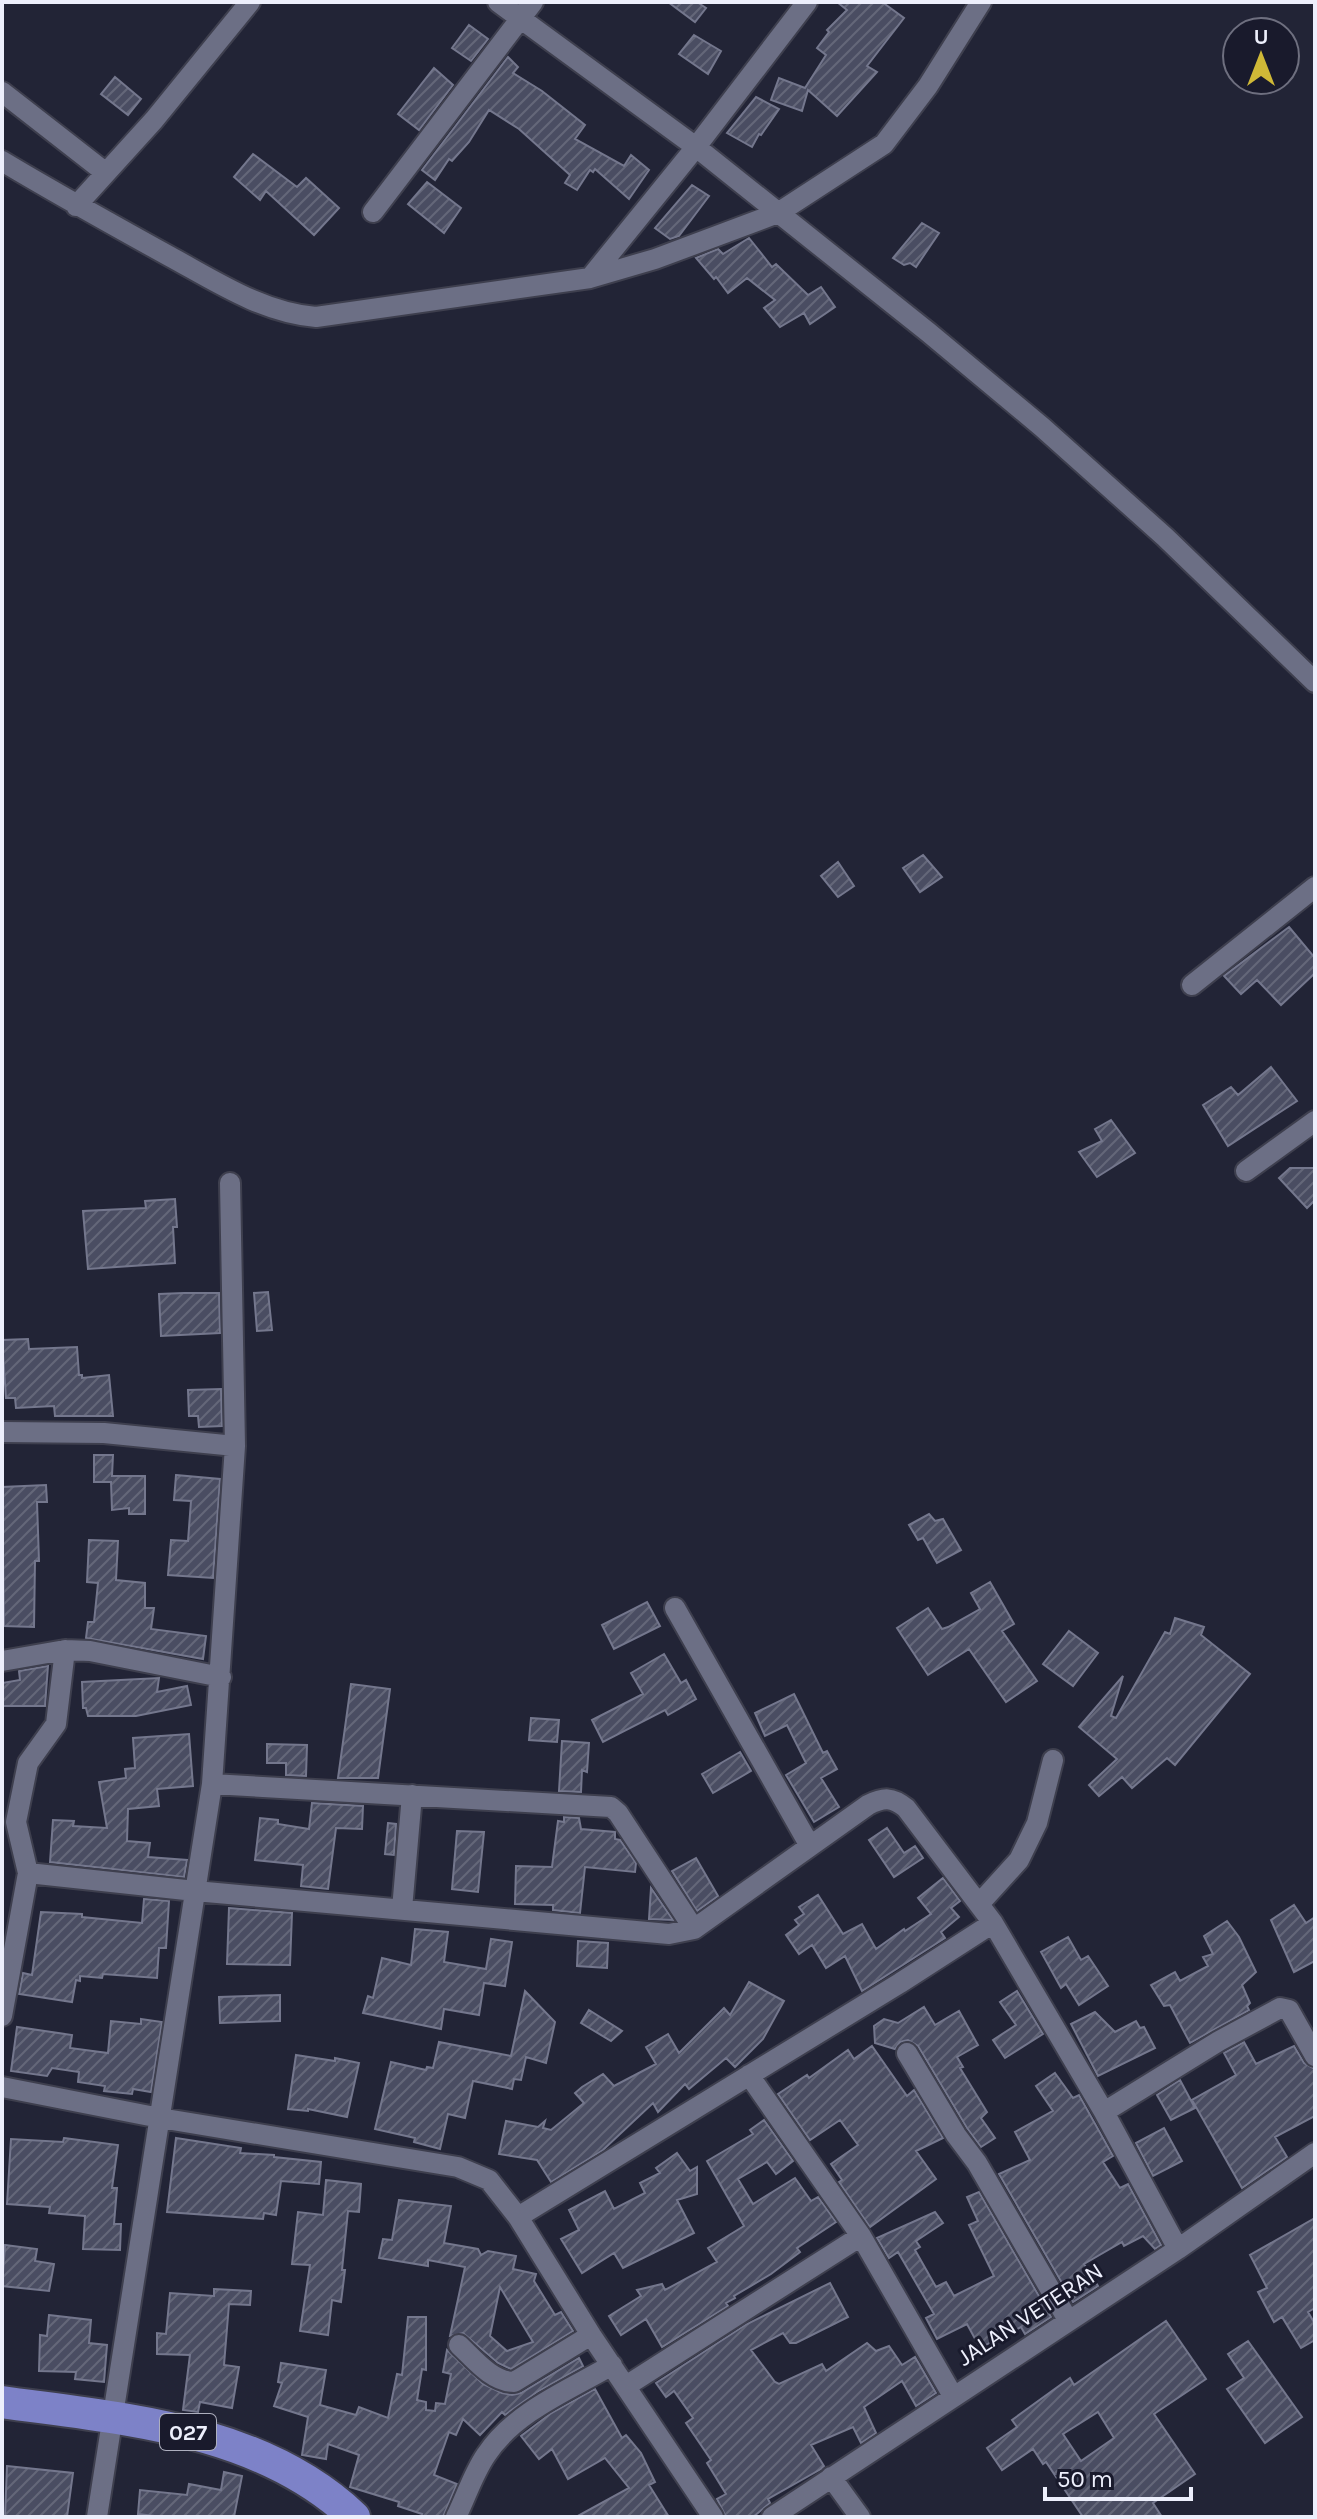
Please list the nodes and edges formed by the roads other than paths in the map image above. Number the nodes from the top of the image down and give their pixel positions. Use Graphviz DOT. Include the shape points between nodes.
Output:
graph roads {
  1 [pos="250,2"];
  2 [pos="498,2"];
  3 [pos="533,2"];
  4 [pos="807,2"];
  5 [pos="981,2"];
  6 [pos="520,20"];
  7 [pos="2,92"];
  8 [pos="696,147"];
  9 [pos="2,161"];
  10 [pos="106,173"];
  11 [pos="76,206"];
  12 [pos="373,212"];
  13 [pos="778,213"];
  14 [pos="590,278"];
  15 [pos="1315,682"];
  16 [pos="1315,887"];
  17 [pos="1192,985"];
  18 [pos="1315,1121"];
  19 [pos="1246,1171"];
  20 [pos="230,1183"];
  21 [pos="2,1432"];
  22 [pos="235,1446"];
  23 [pos="675,1608"];
  24 [pos="65,1650"];
  25 [pos="2,1661"];
  26 [pos="221,1677"];
  27 [pos="1053,1760"];
  28 [pos="212,1784"];
  29 [pos="412,1795"];
  30 [pos="810,1846"];
  31 [pos="28,1873"];
  32 [pos="195,1891"];
  33 [pos="980,1903"];
  34 [pos="402,1909"];
  35 [pos="993,1923"];
  36 [pos="694,1929"];
  37 [pos="2,2016"];
  38 [pos="907,2053"];
  39 [pos="1315,2056"];
  40 [pos="749,2075"];
  41 [pos="2,2087"];
  42 [pos="1104,2112"];
  43 [pos="160,2118"];
  44 [pos="1315,2153"];
  45 [pos="518,2217"];
  46 [pos="861,2236"];
  47 [pos="1178,2249"];
  48 [pos="1068,2320"];
  49 [pos="591,2335"];
  50 [pos="459,2345"];
  51 [pos="612,2365"];
  52 [pos="626,2386"];
  53 [pos="953,2396"];
  54 [pos="2,2402"];
  55 [pos="113,2418"];
  56 [pos="831,2477"];
  57 [pos="97,2517"];
  58 [pos="354,2517"];
  59 [pos="456,2517"];
  60 [pos="713,2517"];
  61 [pos="772,2517"];
  62 [pos="860,2517"];
  1 -- 10 [label="street"];
  2 -- 6 [label="street"];
  3 -- 6 [label="street"];
  4 -- 8 [label="street"];
  5 -- 13 [label="street" via="884,144"];
  6 -- 8 [label="street"];
  6 -- 12 [label="street"];
  7 -- 10 [label="street"];
  8 -- 13 [label="street"];
  8 -- 14 [label="street"];
  9 -- 11 [label="street"];
  10 -- 11 [label="street"];
  11 -- 14 [label="street" via="239,294 296,316"];
  13 -- 14 [label="street"];
  13 -- 15 [label="street" via="1042,427"];
  16 -- 17 [label="street"];
  18 -- 19 [label="street"];
  20 -- 22 [label="street"];
  21 -- 22 [label="street" via="104,1433"];
  22 -- 26 [label="street"];
  23 -- 30 [label="street"];
  24 -- 25 [label="street"];
  24 -- 26 [label="street"];
  24 -- 31 [label="street" via="56,1724 28,1763 16,1822"];
  26 -- 28 [label="street"];
  27 -- 33 [label="street" via="1037,1823 1019,1860"];
  28 -- 29 [label="street"];
  28 -- 32 [label="street"];
  29 -- 34 [label="street"];
  29 -- 36 [label="street" via="611,1807"];
  30 -- 33 [label="street" via="868,1805 888,1798 897,1801"];
  30 -- 36 [label="street"];
  31 -- 32 [label="street"];
  31 -- 37 [label="street"];
  32 -- 34 [label="street"];
  32 -- 43 [label="street"];
  33 -- 35 [label="street"];
  34 -- 36 [label="street" via="652,1934"];
  35 -- 40 [label="street"];
  35 -- 42 [label="street"];
  38 -- 48 [label="street"];
  39 -- 42 [label="street" via="1289,2010 1280,2008"];
  40 -- 45 [label="street"];
  40 -- 46 [label="street"];
  41 -- 43 [label="street"];
  42 -- 47 [label="street"];
  43 -- 45 [label="street" via="458,2167 489,2180"];
  43 -- 55 [label="street"];
  44 -- 47 [label="street, JALAN VETERAN"];
  45 -- 49 [label="street"];
  46 -- 52 [label="street"];
  46 -- 53 [label="street"];
  47 -- 48 [label="street, JALAN VETERAN"];
  48 -- 53 [label="street, JALAN VETERAN"];
  49 -- 50 [label="street" via="514,2382 496,2378"];
  49 -- 51 [label="street"];
  51 -- 52 [label="street"];
  51 -- 59 [label="street" via="499,2436"];
  52 -- 60 [label="street"];
  53 -- 56 [label="street, JALAN VETERAN"];
  54 -- 55 [label="main road, 027"];
  55 -- 57 [label="street"];
  55 -- 58 [label="main road, 027" via="237,2445 288,2469"];
  56 -- 61 [label="street, JALAN VETERAN"];
  56 -- 62 [label="street"];
}
